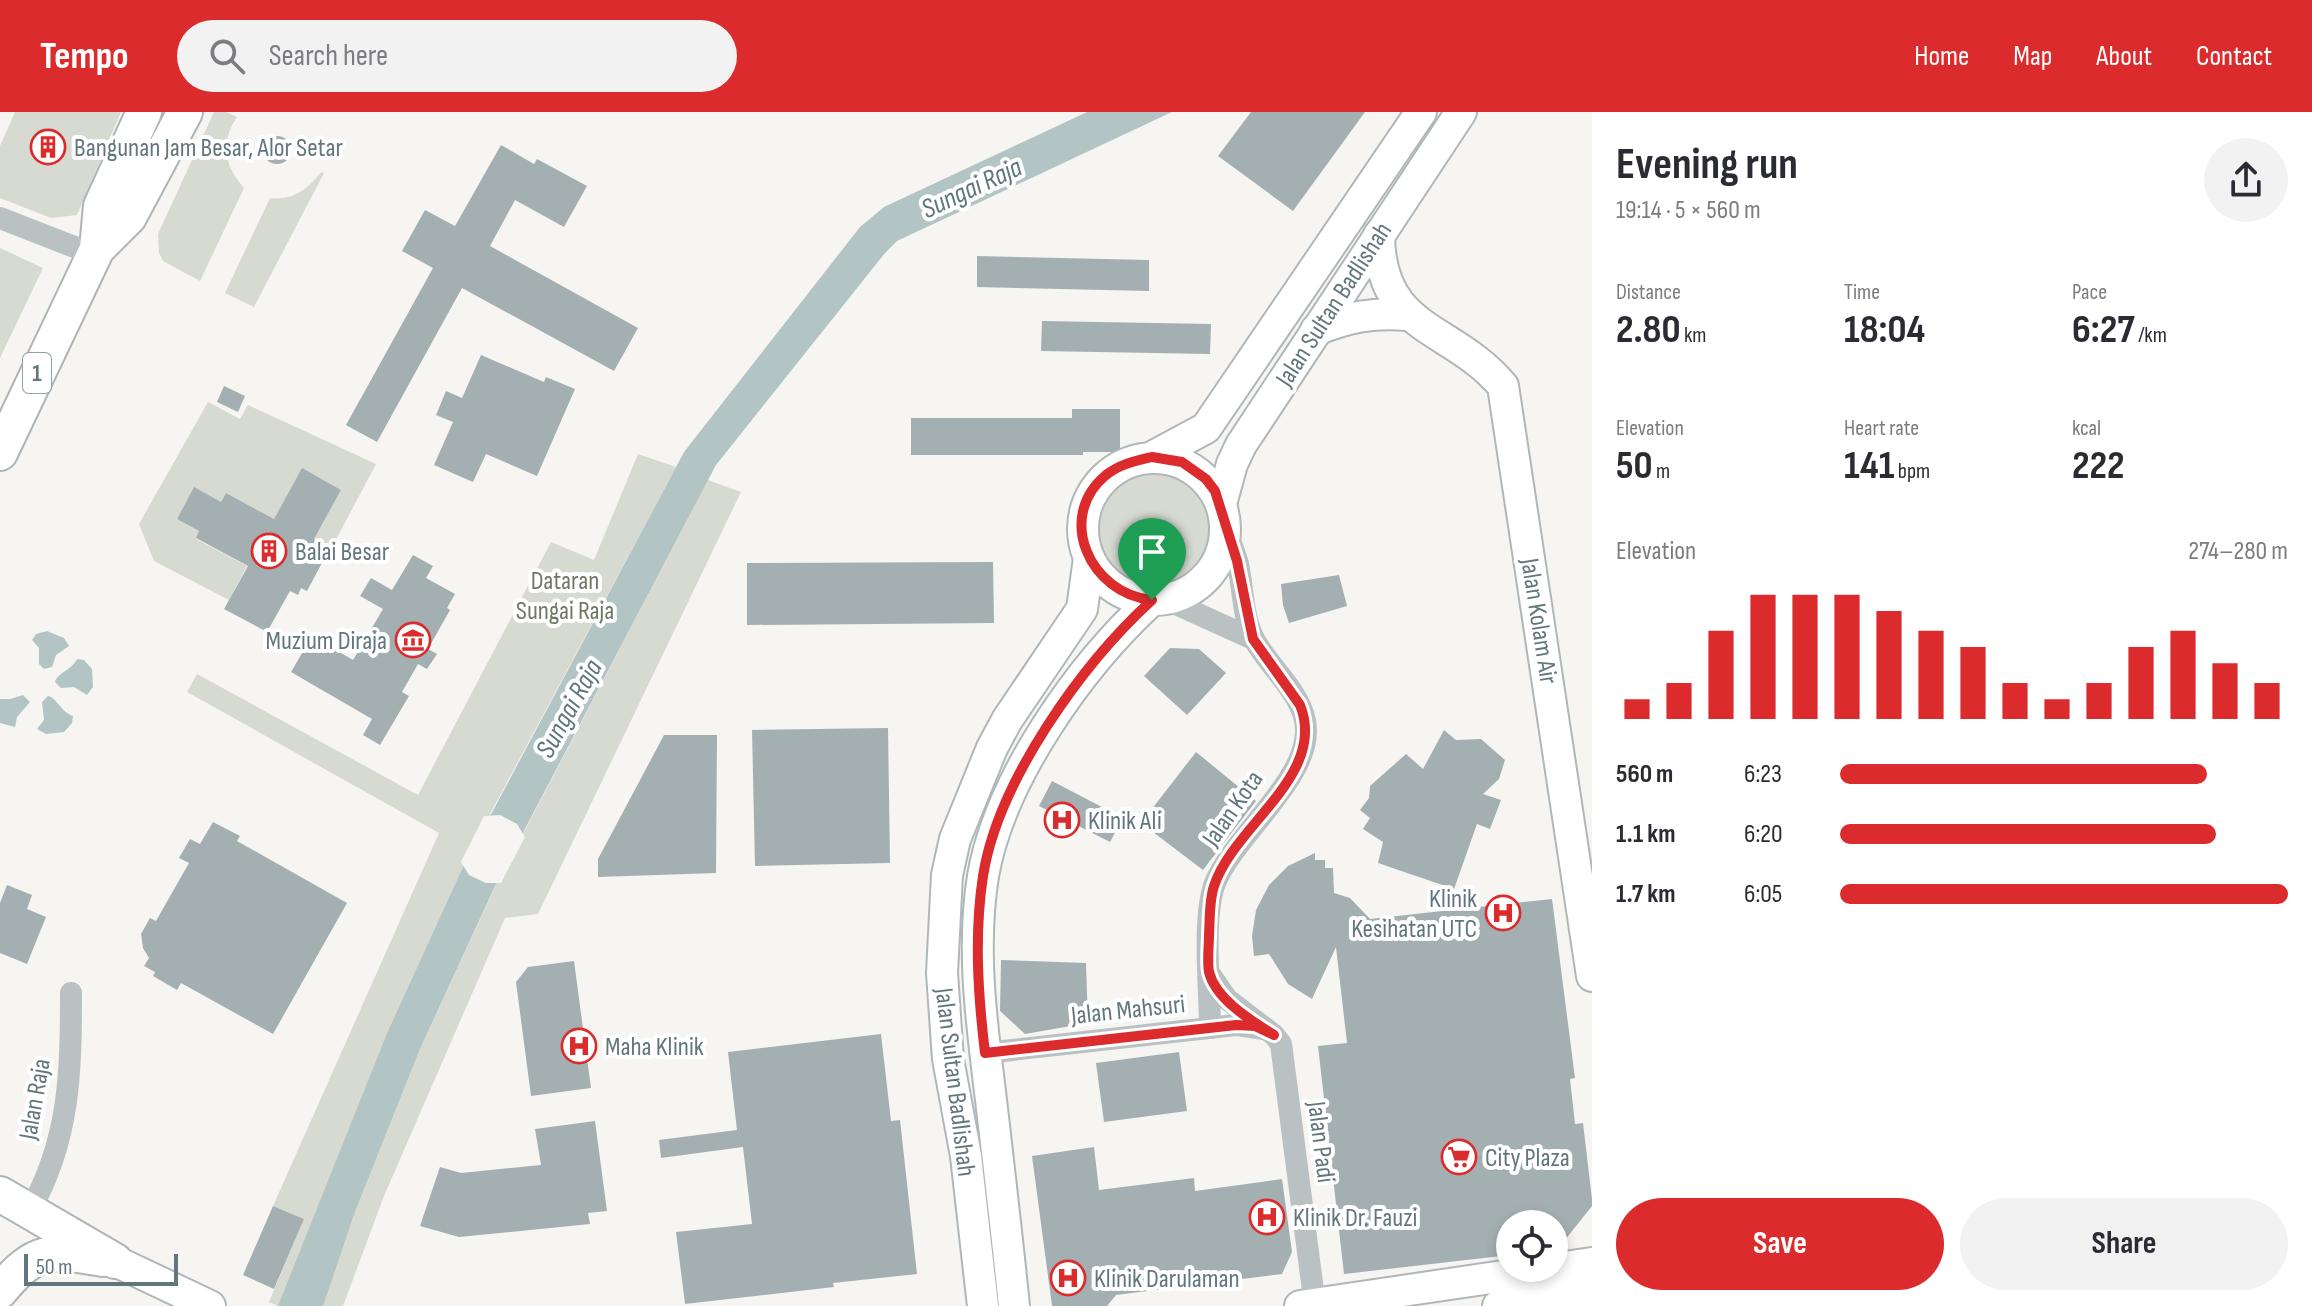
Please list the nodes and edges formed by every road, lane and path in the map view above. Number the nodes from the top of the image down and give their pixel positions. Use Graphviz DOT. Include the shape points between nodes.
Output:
graph roads {
  1 [pos="144,112"];
  2 [pos="185,112"];
  3 [pos="1421,112"];
  4 [pos="1461,112"];
  5 [pos="0,218"];
  6 [pos="1379,235"];
  7 [pos="96,252"];
  8 [pos="1407,315"];
  9 [pos="1316,330"];
  10 [pos="0,453"];
  11 [pos="1152,457"];
  12 [pos="1224,517"];
  13 [pos="1089,558"];
  14 [pos="1159,599"];
  15 [pos="1253,639"];
  16 [pos="1209,973"];
  17 [pos="1592,976"];
  18 [pos="71,993"];
  19 [pos="1210,1028"];
  20 [pos="1274,1035"];
  21 [pos="985,1053"];
  22 [pos="15,1202"];
  23 [pos="115,1261"];
  24 [pos="1592,1263"];
  25 [pos="0,1291"];
  26 [pos="1592,1292"];
  27 [pos="983,1305"];
  28 [pos="1310,1305"];
  29 [pos="210,1306"];
  30 [pos="1014,1306"];
  31 [pos="1498,1306"];
  1 -- 7 [label="main road, 1" via="101,206"];
  2 -- 7 [label="main road, 1" via="129,217"];
  3 -- 11 [label="main road, Jalan Sultan Badlishah" via="1206,428"];
  4 -- 6 [label="main road, Jalan Sultan Badlishah"];
  5 -- 7 [label="street"];
  6 -- 8 [label="main road, Jalan Kolam Air" via="1382,276"];
  6 -- 9 [label="main road, Jalan Sultan Badlishah"];
  7 -- 10 [label="main road, 1"];
  8 -- 9 [label="main road" via="1347,317"];
  8 -- 17 [label="main road, Jalan Kolam Air" via="1474,358 1503,386"];
  9 -- 12 [label="main road, Jalan Sultan Badlishah" via="1241,445 1232,464"];
  11 -- 12 [label="main road" via="1182,462 1206,479"];
  11 -- 13 [label="main road" via="1127,462 1104,477 1088,499 1082,525"];
  12 -- 14 [label="main road" via="1221,554 1208,575 1189,591"];
  12 -- 15 [label="street, Jalan Kota"];
  13 -- 14 [label="main road" via="1119,591 1133,598"];
  13 -- 27 [label="main road, Jalan Sultan Badlishah" via="1082,609 992,748 955,839 947,875 942,973 948,1059 966,1156"];
  14 -- 15 [label="street"];
  14 -- 21 [label="main road, Jalan Sultan Badlishah" via="1119,630 1069,692 1009,797 990,846 980,903 977,989"];
  15 -- 16 [label="street, Jalan Kota" via="1300,705 1304,752 1214,885"];
  16 -- 19 [label="street, Jalan Kota"];
  16 -- 20 [label="street" via="1238,1010"];
  18 -- 22 [label="street, Jalan Raja" via="70,1091 60,1134 43,1186"];
  19 -- 20 [label="street, Jalan Mahsuri" via="1246,1025"];
  19 -- 21 [label="street, Jalan Mahsuri"];
  20 -- 28 [label="street, Jalan Padi" via="1281,1044"];
  21 -- 30 [label="main road, Jalan Sultan Badlishah"];
  22 -- 23 [label="main road"];
  23 -- 25 [label="main road" via="63,1253 36,1256"];
  23 -- 29 [label="main road"];
  24 -- 28 [label="main road"];
  26 -- 31 [label="main road"];
}
